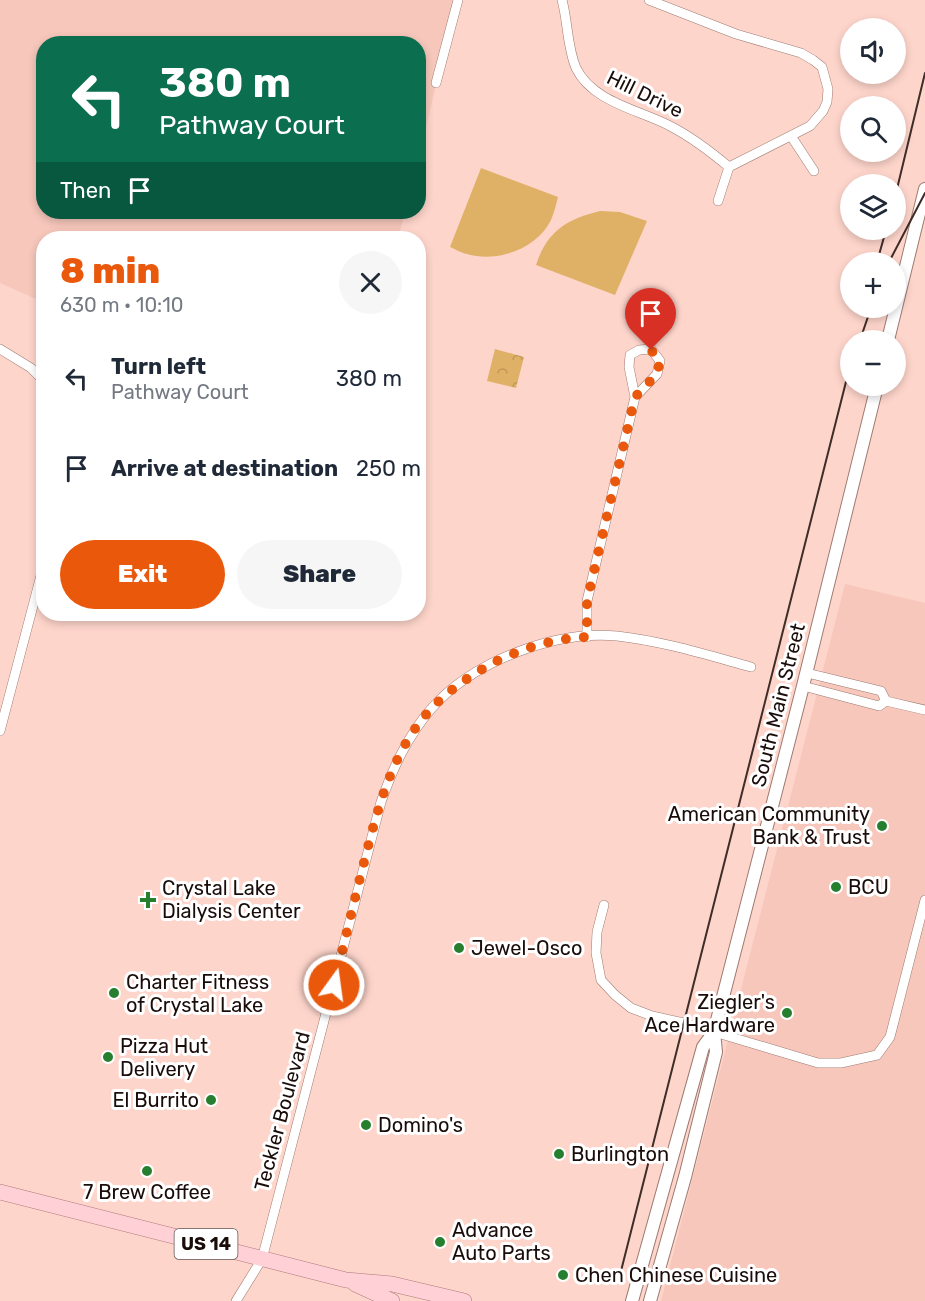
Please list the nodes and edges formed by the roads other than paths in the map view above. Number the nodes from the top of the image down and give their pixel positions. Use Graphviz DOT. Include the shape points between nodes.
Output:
graph roads {
  1 [pos="458,0"];
  2 [pos="562,0"];
  3 [pos="649,0"];
  4 [pos="436,83"];
  5 [pos="791,136"];
  6 [pos="729,167"];
  7 [pos="814,171"];
  8 [pos="925,189"];
  9 [pos="718,201"];
  10 [pos="890,330"];
  11 [pos="0,349"];
  12 [pos="36,373"];
  13 [pos="875,396"];
  14 [pos="635,397"];
  15 [pos="36,595"];
  16 [pos="587,637"];
  17 [pos="751,667"];
  18 [pos="807,673"];
  19 [pos="0,687"];
  20 [pos="803,687"];
  21 [pos="11,690"];
  22 [pos="886,701"];
  23 [pos="925,710"];
  24 [pos="0,731"];
  25 [pos="925,900"];
  26 [pos="604,905"];
  27 [pos="714,1032"];
  28 [pos="0,1192"];
  29 [pos="262,1259"];
  30 [pos="346,1280"];
  31 [pos="236,1301"];
  32 [pos="392,1301"];
  33 [pos="464,1301"];
  34 [pos="632,1301"];
  35 [pos="650,1301"];
  1 -- 4 [label="street"];
  2 -- 6 [label="street, Hill Drive" via="576,68 592,88 693,139"];
  3 -- 5 [label="street" via="736,34 801,53 822,67 827,102 818,119"];
  5 -- 6 [label="street"];
  5 -- 7 [label="street"];
  6 -- 9 [label="street"];
  8 -- 10 [label="street"];
  11 -- 12 [label="street"];
  13 -- 18 [label="street, South Main Street"];
  14 -- 14 [label="street" via="657,374 660,361 651,350 630,355"];
  14 -- 16 [label="street" via="587,601"];
  15 -- 21 [label="street"];
  16 -- 17 [label="street, Teckler Boulevard" via="615,636 666,645"];
  16 -- 29 [label="street, Teckler Boulevard" via="544,643 512,653 457,686 432,708 394,766 368,850"];
  18 -- 20 [label="street, South Main Street"];
  18 -- 22 [label="street" via="881,692"];
  19 -- 21 [label="street"];
  20 -- 22 [label="street" via="879,706"];
  20 -- 27 [label="street, South Main Street"];
  21 -- 24 [label="street"];
  22 -- 23 [label="street"];
  25 -- 27 [label="street" via="890,1037 877,1055 841,1063 818,1063"];
  26 -- 27 [label="street" via="596,953 601,980 631,1008"];
  27 -- 34 [label="street, South Main Street" via="703,1047"];
  27 -- 35 [label="street, South Main Street" via="716,1052"];
  28 -- 29 [label="main road, US 14"];
  29 -- 30 [label="main road, US 14"];
  29 -- 31 [label="street, Teckler Boulevard"];
  30 -- 32 [label="main road, US 14"];
  30 -- 33 [label="main road, US 14" via="392,1284"];
}
